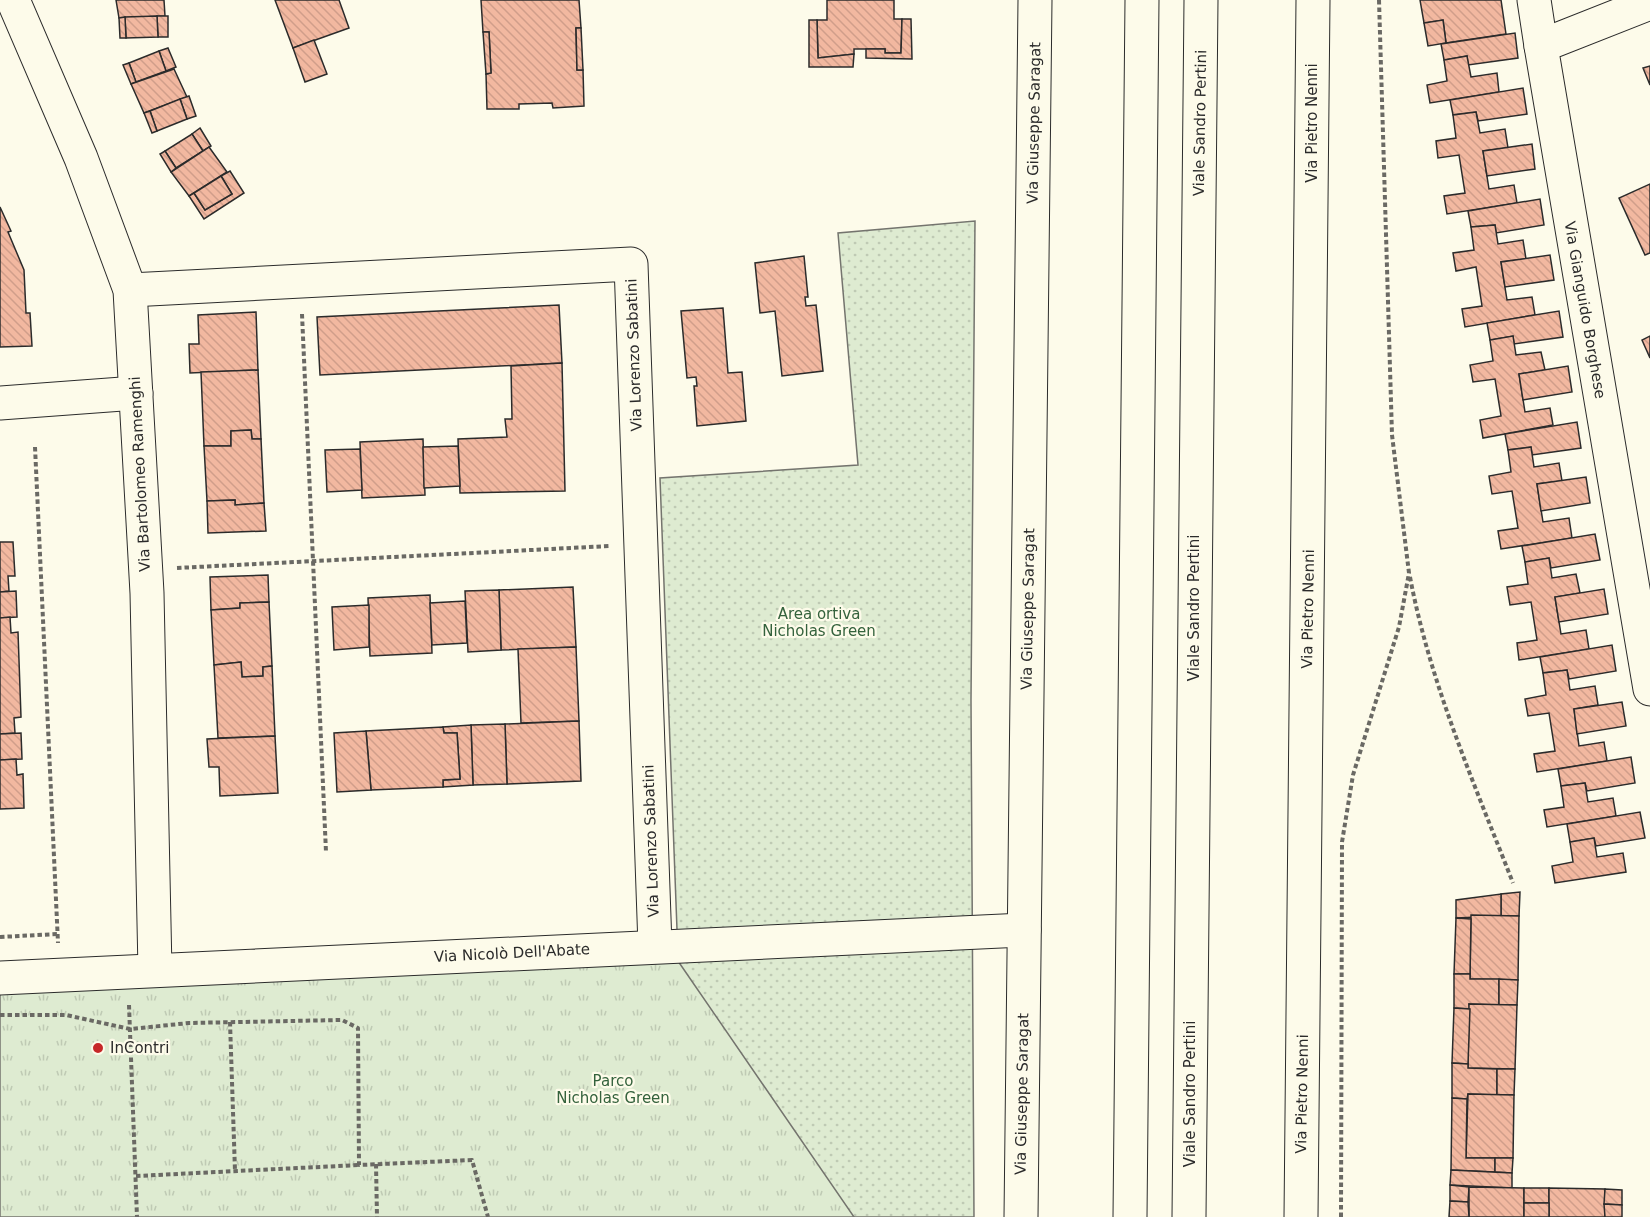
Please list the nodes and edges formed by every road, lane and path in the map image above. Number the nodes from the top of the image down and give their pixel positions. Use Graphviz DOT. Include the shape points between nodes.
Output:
graph roads {
  1 [pos="14,0"];
  2 [pos="1035,0"];
  3 [pos="1142,0"];
  4 [pos="1201,0"];
  5 [pos="1313,0"];
  6 [pos="1379,0"];
  7 [pos="1534,0"];
  8 [pos="1650,3"];
  9 [pos="1541,46"];
  10 [pos="300,282"];
  11 [pos="130,290"];
  12 [pos="136,393"];
  13 [pos="0,403"];
  14 [pos="34,447"];
  15 [pos="641,544"];
  16 [pos="313,561"];
  17 [pos="145,570"];
  18 [pos="1409,573"];
  19 [pos="1650,689"];
  20 [pos="326,852"];
  21 [pos="1513,883"];
  22 [pos="1024,930"];
  23 [pos="58,934"];
  24 [pos="0,937"];
  25 [pos="655,946"];
  26 [pos="59,951"];
  27 [pos="141,972"];
  28 [pos="0,978"];
  29 [pos="0,1016"];
  30 [pos="230,1022"];
  31 [pos="130,1029"];
  32 [pos="376,1164"];
  33 [pos="359,1165"];
  34 [pos="235,1171"];
  35 [pos="136,1176"];
  36 [pos="137,1217"];
  37 [pos="377,1217"];
  38 [pos="488,1217"];
  39 [pos="1021,1217"];
  40 [pos="1130,1217"];
  41 [pos="1189,1217"];
  42 [pos="1301,1217"];
  43 [pos="1341,1217"];
  1 -- 11 [label="main road, Via Bartolomeo Ramenghi" via="81,158"];
  2 -- 22 [label="main road, Via Giuseppe Saragat"];
  3 -- 40 [label="main road"];
  4 -- 41 [label="main road, Viale Sandro Pertini"];
  5 -- 42 [label="main road, Via Pietro Nenni"];
  6 -- 18 [label="path" via="1392,435"];
  7 -- 9 [label="main road, Via Gianguido Borghese"];
  8 -- 9 [label="main road"];
  9 -- 19 [label="main road, Via Gianguido Borghese"];
  10 -- 11 [label="main road, Via Lorenzo Sabatini"];
  10 -- 15 [label="main road, Via Lorenzo Sabatini" via="631,264"];
  10 -- 16 [label="path"];
  11 -- 12 [label="main road, Via Bartolomeo Ramenghi"];
  12 -- 13 [label="main road"];
  12 -- 17 [label="main road, Via Bartolomeo Ramenghi"];
  14 -- 23 [label="path"];
  15 -- 16 [label="path"];
  15 -- 25 [label="main road, Via Lorenzo Sabatini"];
  16 -- 17 [label="path"];
  16 -- 20 [label="path"];
  17 -- 27 [label="main road, Via Bartolomeo Ramenghi"];
  18 -- 21 [label="path" via="1434,673"];
  18 -- 43 [label="path" via="1399,627 1353,775 1342,842"];
  22 -- 25 [label="main road, Via Nicolò Dell'Abate"];
  22 -- 39 [label="main road, Via Giuseppe Saragat"];
  23 -- 24 [label="path"];
  23 -- 26 [label="path"];
  25 -- 27 [label="main road, Via Nicolò Dell'Abate"];
  27 -- 28 [label="main road, Via Nicolò Dell'Abate"];
  27 -- 31 [label="path"];
  29 -- 31 [label="path" via="66,1015"];
  30 -- 31 [label="path"];
  30 -- 33 [label="path" via="342,1020 358,1028"];
  30 -- 34 [label="path"];
  31 -- 35 [label="path"];
  32 -- 33 [label="path"];
  32 -- 37 [label="path"];
  32 -- 38 [label="path" via="472,1160"];
  33 -- 34 [label="path"];
  34 -- 35 [label="path"];
  35 -- 36 [label="path"];
}
